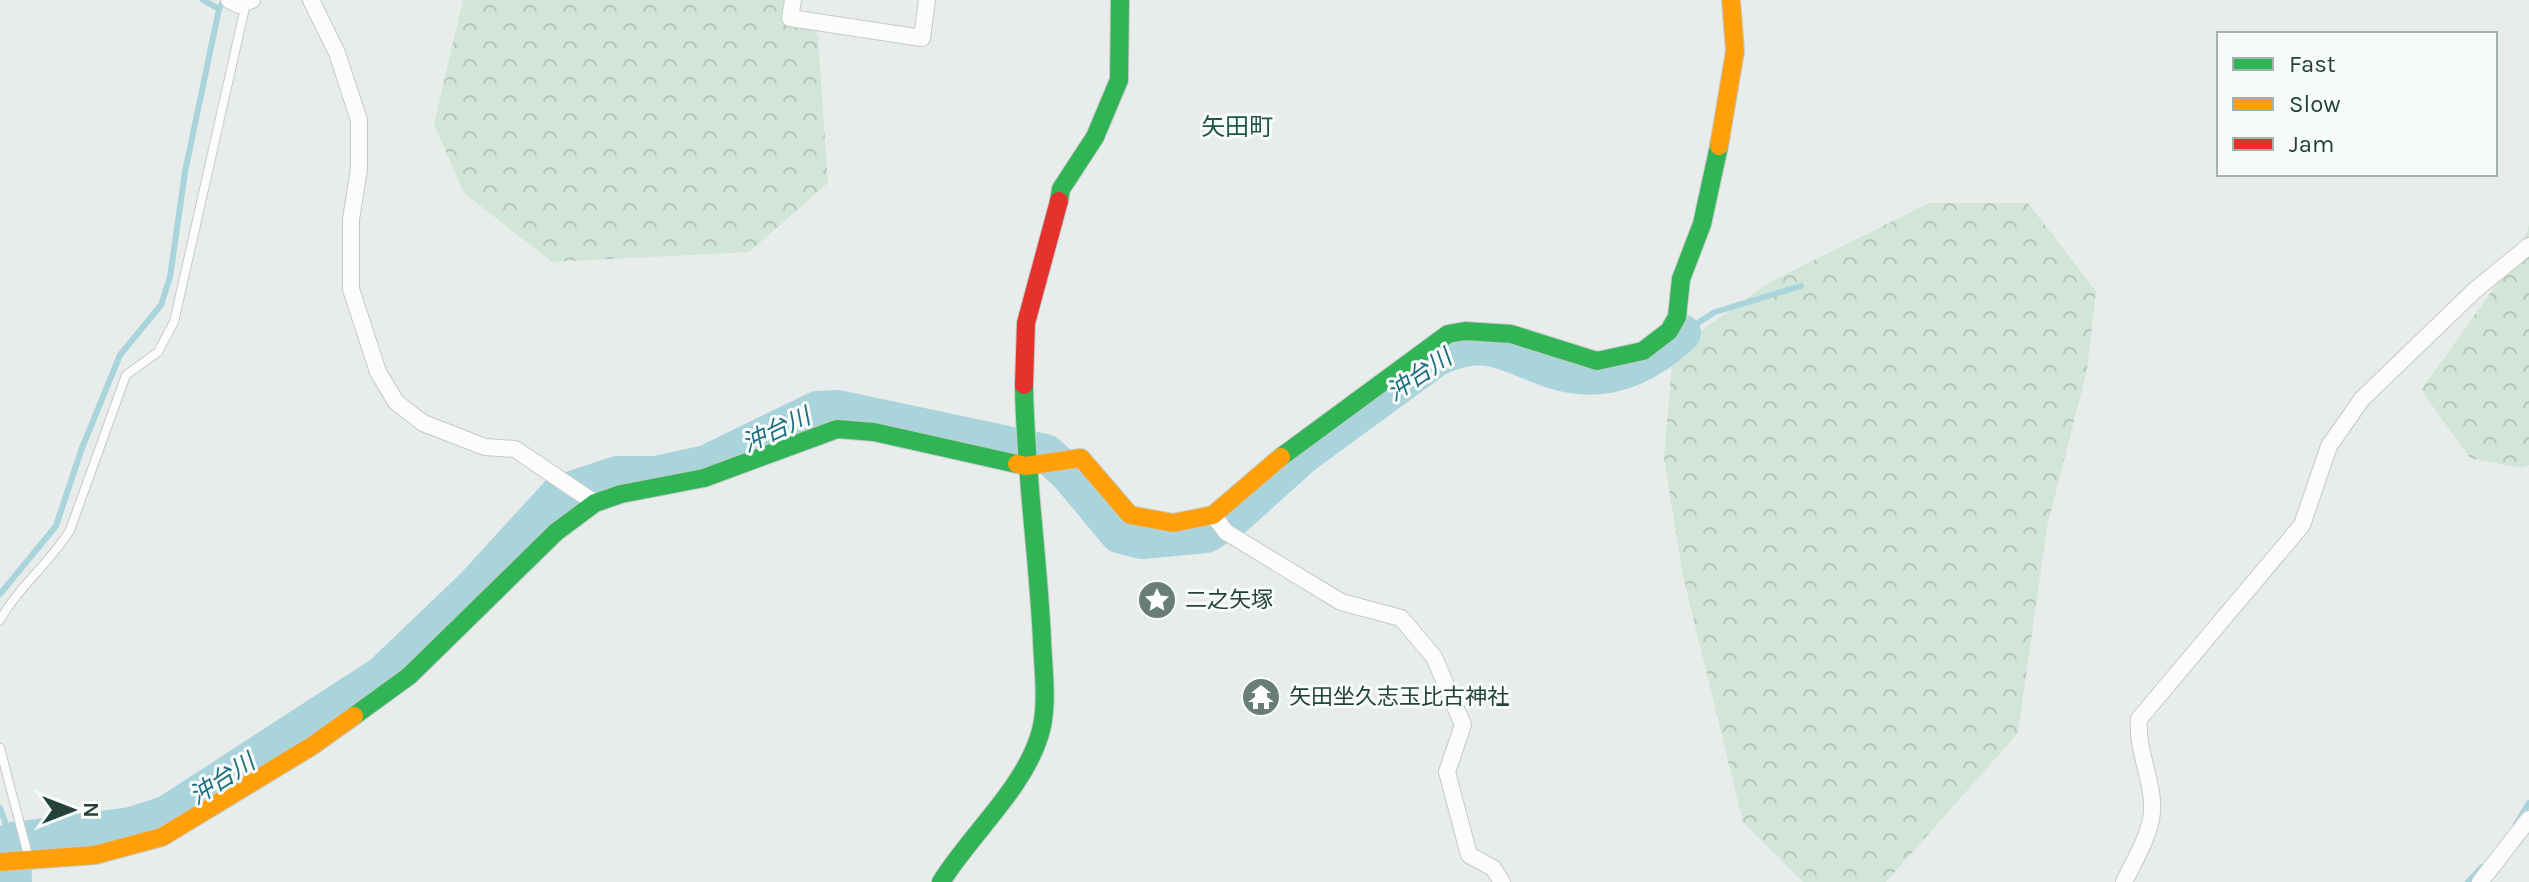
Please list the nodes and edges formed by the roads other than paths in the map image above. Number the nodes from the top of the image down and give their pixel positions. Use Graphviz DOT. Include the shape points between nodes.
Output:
graph roads {
  1 [pos="311,0"];
  2 [pos="793,0"];
  3 [pos="927,0"];
  4 [pos="1120,0"];
  5 [pos="1731,0"];
  6 [pos="239,1"];
  7 [pos="2529,246"];
  8 [pos="1025,454"];
  9 [pos="595,503"];
  10 [pos="1219,523"];
  11 [pos="0,620"];
  12 [pos="0,748"];
  13 [pos="2529,819"];
  14 [pos="28,854"];
  15 [pos="0,862"];
  16 [pos="941,882"];
  17 [pos="1502,882"];
  18 [pos="2124,882"];
  19 [pos="2480,882"];
  1 -- 9 [label="street" via="337,53 359,120 351,289 378,372 396,402 423,423 485,447 515,449"];
  2 -- 3 [label="street" via="790,18 922,38"];
  4 -- 8 [label="street" via="1116,90 1095,137 1061,189 1026,323"];
  5 -- 10 [label="street" via="1735,51 1729,101 1702,224 1669,331 1643,351 1597,361 1511,334 1448,334 1296,445"];
  6 -- 11 [label="lane" via="174,322 158,352 126,375 70,530 11,599"];
  7 -- 18 [label="street" via="2475,290 2362,399 2329,446 2302,525 2139,719 2137,736 2152,812"];
  8 -- 9 [label="street" via="837,429 704,478"];
  8 -- 10 [label="street" via="1081,458 1124,509 1143,520"];
  8 -- 16 [label="street" via="1038,561 1044,683 1040,735 1018,782 965,844"];
  9 -- 14 [label="street" via="556,532 409,676 300,753 162,837 95,855"];
  10 -- 17 [label="street" via="1341,602 1401,618 1434,657 1463,725 1447,772 1469,855 1493,868"];
  12 -- 14 [label="lane"];
  13 -- 19 [label="street"];
  14 -- 15 [label="street"];
}
